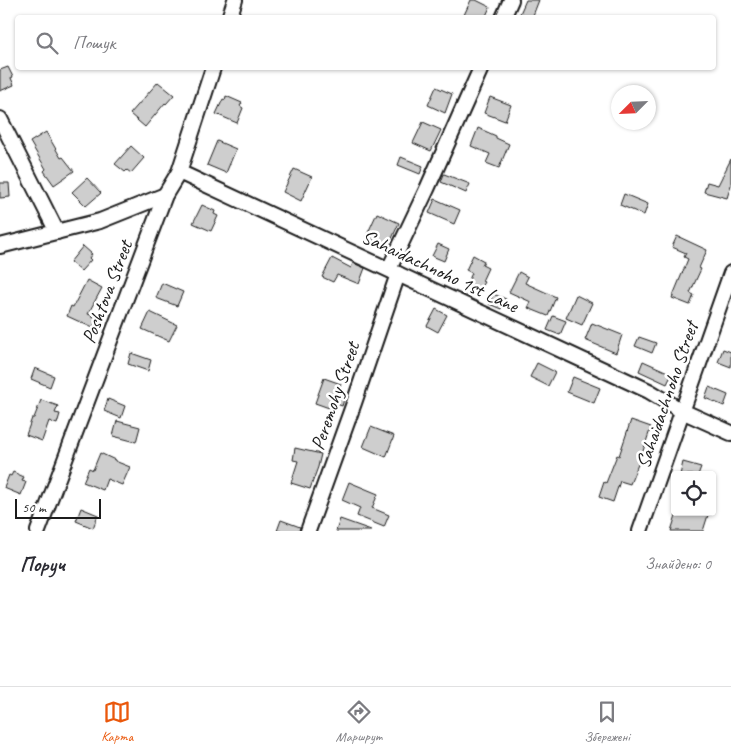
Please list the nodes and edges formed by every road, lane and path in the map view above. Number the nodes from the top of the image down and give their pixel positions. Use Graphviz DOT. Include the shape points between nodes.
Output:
graph roads {
  1 [pos="235,0"];
  2 [pos="511,0"];
  3 [pos="230,15"];
  4 [pos="504,15"];
  5 [pos="212,70"];
  6 [pos="480,70"];
  7 [pos="0,119"];
  8 [pos="179,172"];
  9 [pos="165,196"];
  10 [pos="57,232"];
  11 [pos="0,246"];
  12 [pos="394,271"];
  13 [pos="731,273"];
  14 [pos="682,411"];
  15 [pos="731,433"];
  16 [pos="38,531"];
  17 [pos="308,531"];
  18 [pos="640,531"];
  1 -- 3 [label="street"];
  2 -- 4 [label="street"];
  5 -- 8 [label="street, Poshtova Street"];
  6 -- 12 [label="street, Peremohy Street"];
  7 -- 10 [label="street"];
  8 -- 9 [label="street, Poshtova Street"];
  8 -- 12 [label="street, Sahaidachnoho 1st Lane"];
  9 -- 10 [label="street" via="100,221"];
  9 -- 16 [label="street, Poshtova Street"];
  10 -- 11 [label="street"];
  12 -- 14 [label="street, Sahaidachnoho 1st Lane" via="649,391"];
  12 -- 17 [label="street, Peremohy Street" via="354,403"];
  13 -- 14 [label="street, Sahaidachnoho Street"];
  14 -- 15 [label="street, Sahaidachnoho 1st Lane"];
  14 -- 18 [label="street, Sahaidachnoho Street"];
}
